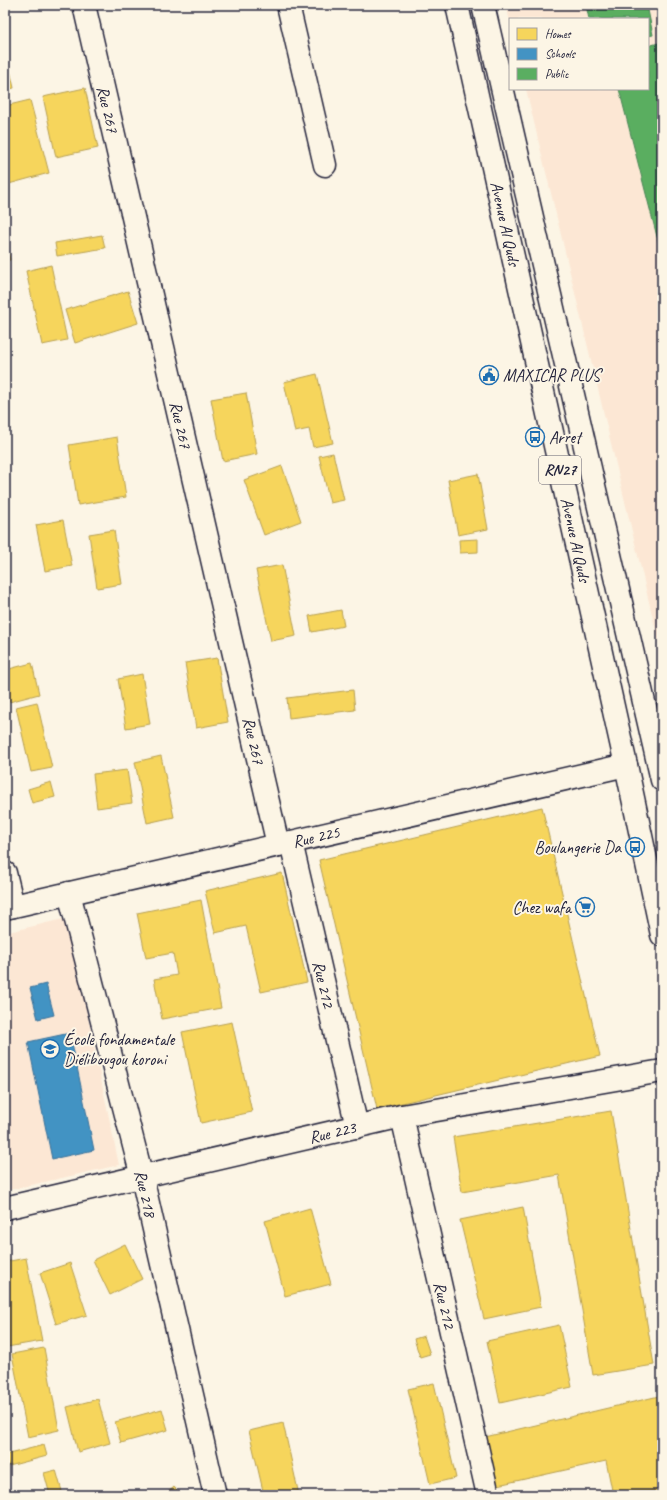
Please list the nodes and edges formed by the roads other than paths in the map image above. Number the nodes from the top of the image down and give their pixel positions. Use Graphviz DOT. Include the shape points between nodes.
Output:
graph roads {
  1 [pos="84,5"];
  2 [pos="288,5"];
  3 [pos="457,5"];
  4 [pos="483,5"];
  5 [pos="325,165"];
  6 [pos="626,765"];
  7 [pos="662,780"];
  8 [pos="285,844"];
  9 [pos="5,873"];
  10 [pos="70,893"];
  11 [pos="9,907"];
  12 [pos="662,935"];
  13 [pos="662,1071"];
  14 [pos="402,1116"];
  15 [pos="357,1127"];
  16 [pos="142,1177"];
  17 [pos="5,1208"];
  18 [pos="215,1495"];
  19 [pos="488,1495"];
  1 -- 8 [label="street, Rue 267"];
  2 -- 5 [label="street"];
  3 -- 6 [label="street, Avenue Al Quds / RN27"];
  4 -- 7 [label="street, Avenue Al Quds / RN27"];
  6 -- 8 [label="street, Rue 225"];
  6 -- 12 [label="street, Avenue Al Quds / RN27"];
  8 -- 10 [label="street, Rue 225"];
  8 -- 15 [label="street, Rue 212"];
  9 -- 11 [label="street"];
  10 -- 11 [label="street, Rue 225"];
  10 -- 16 [label="street, Rue 218"];
  13 -- 14 [label="street, Rue 223"];
  14 -- 15 [label="street, Rue 223"];
  14 -- 19 [label="street, Rue 212"];
  15 -- 16 [label="street, Rue 223"];
  16 -- 17 [label="street, Rue 223"];
  16 -- 18 [label="street, Rue 218"];
}
